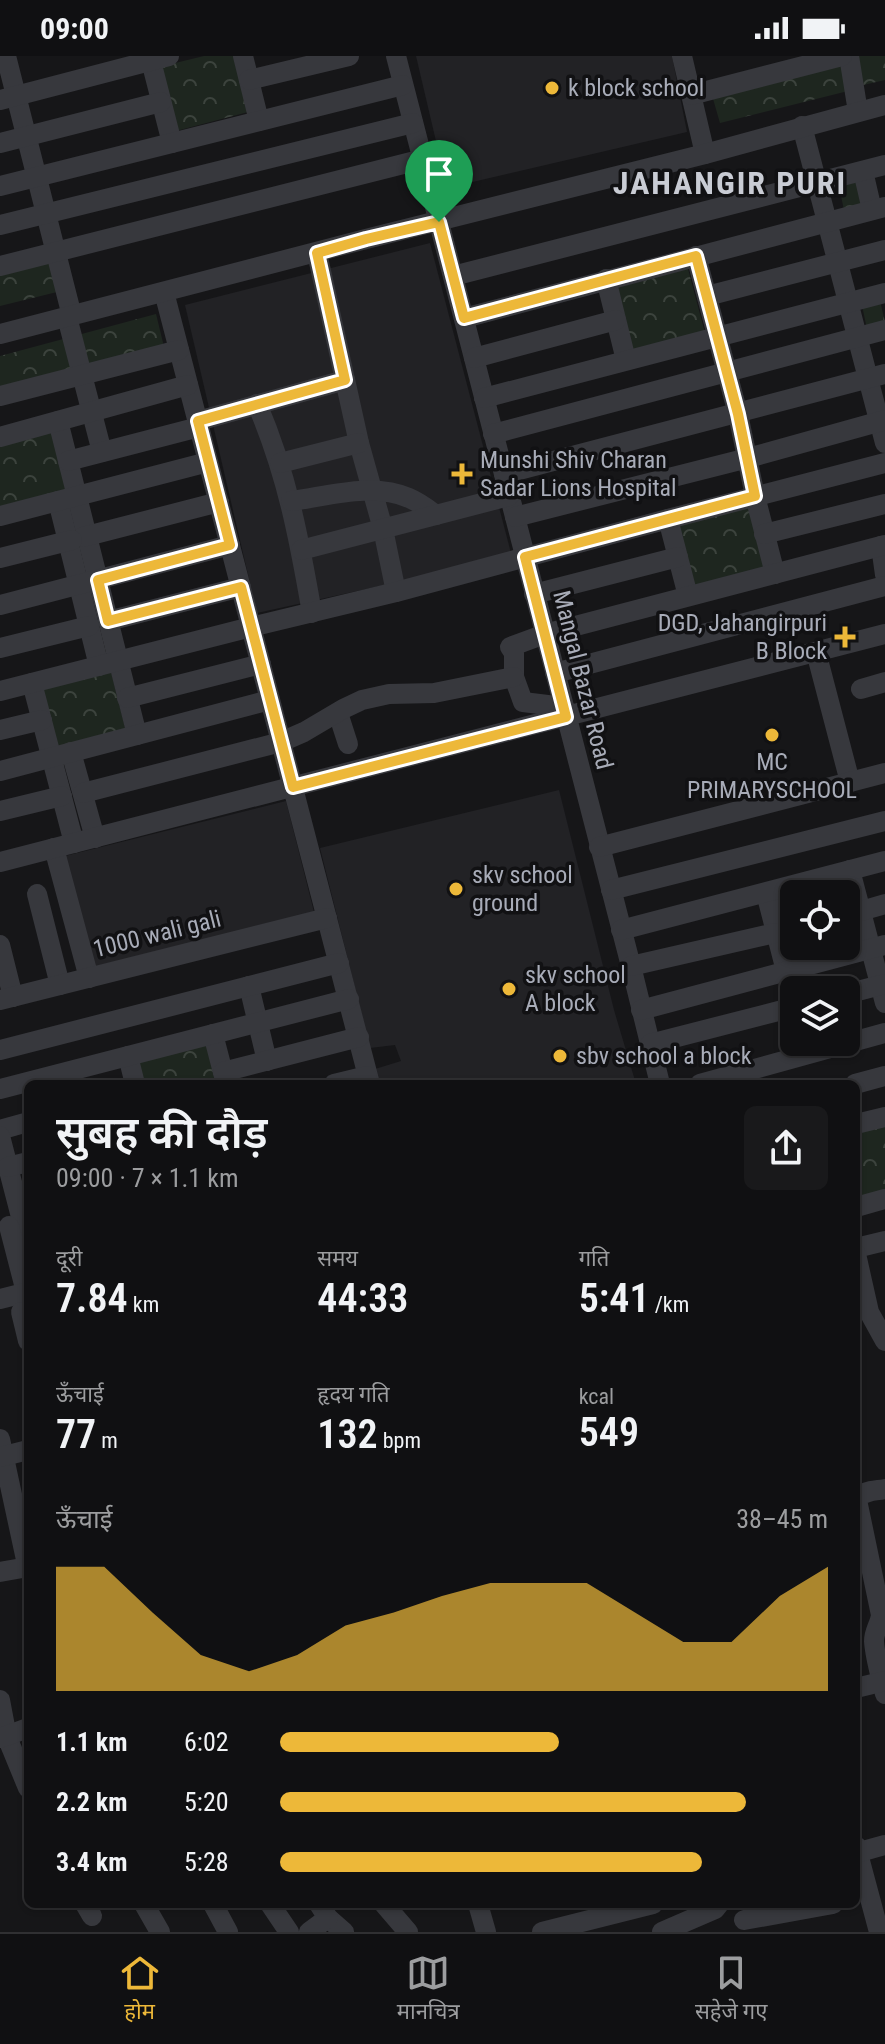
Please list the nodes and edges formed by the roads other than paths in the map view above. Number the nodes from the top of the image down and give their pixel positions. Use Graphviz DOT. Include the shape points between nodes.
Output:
graph roads {
  1 [pos="243,56"];
  2 [pos="349,56"];
  3 [pos="396,56"];
  4 [pos="682,56"];
  5 [pos="849,56"];
  6 [pos="833,57"];
  7 [pos="7,58"];
  8 [pos="160,58"];
  9 [pos="249,80"];
  10 [pos="403,85"];
  11 [pos="691,95"];
  12 [pos="8,98"];
  13 [pos="161,102"];
  14 [pos="885,105"];
  15 [pos="858,112"];
  16 [pos="259,121"];
  17 [pos="413,123"];
  18 [pos="802,126"];
  19 [pos="27,136"];
  20 [pos="0,143"];
  21 [pos="172,143"];
  22 [pos="705,154"];
  23 [pos="423,159"];
  24 [pos="885,165"];
  25 [pos="863,171"];
  26 [pos="37,176"];
  27 [pos="817,183"];
  28 [pos="0,186"];
  29 [pos="878,209"];
  30 [pos="46,213"];
  31 [pos="439,222"];
  32 [pos="827,222"];
  33 [pos="0,225"];
  34 [pos="885,250"];
  35 [pos="56,252"];
  36 [pos="317,253"];
  37 [pos="696,256"];
  38 [pos="838,262"];
  39 [pos="0,266"];
  40 [pos="453,276"];
  41 [pos="606,279"];
  42 [pos="164,292"];
  43 [pos="885,293"];
  44 [pos="707,296"];
  45 [pos="848,302"];
  46 [pos="70,316"];
  47 [pos="464,318"];
  48 [pos="616,320"];
  49 [pos="885,330"];
  50 [pos="0,334"];
  51 [pos="718,336"];
  52 [pos="857,337"];
  53 [pos="179,350"];
  54 [pos="474,358"];
  55 [pos="626,360"];
  56 [pos="726,372"];
  57 [pos="82,375"];
  58 [pos="877,376"];
  59 [pos="345,380"];
  60 [pos="188,385"];
  61 [pos="0,396"];
  62 [pos="484,398"];
  63 [pos="257,404"];
  64 [pos="92,412"];
  65 [pos="738,414"];
  66 [pos="58,421"];
  67 [pos="882,421"];
  68 [pos="198,424"];
  69 [pos="493,434"];
  70 [pos="0,437"];
  71 [pos="359,443"];
  72 [pos="885,443"];
  73 [pos="102,452"];
  74 [pos="748,458"];
  75 [pos="68,461"];
  76 [pos="208,462"];
  77 [pos="280,463"];
  78 [pos="885,463"];
  79 [pos="504,474"];
  80 [pos="371,489"];
  81 [pos="509,496"];
  82 [pos="755,496"];
  83 [pos="67,499"];
  84 [pos="291,501"];
  85 [pos="219,502"];
  86 [pos="885,504"];
  87 [pos="436,515"];
  88 [pos="0,516"];
  89 [pos="515,517"];
  90 [pos="668,519"];
  91 [pos="383,529"];
  92 [pos="764,534"];
  93 [pos="77,538"];
  94 [pos="230,545"];
  95 [pos="883,546"];
  96 [pos="301,550"];
  97 [pos="525,557"];
  98 [pos="678,557"];
  99 [pos="0,558"];
  100 [pos="775,574"];
  101 [pos="885,575"];
  102 [pos="88,582"];
  103 [pos="885,586"];
  104 [pos="241,587"];
  105 [pos="396,592"];
  106 [pos="534,594"];
  107 [pos="688,596"];
  108 [pos="0,605"];
  109 [pos="312,613"];
  110 [pos="98,623"];
  111 [pos="251,627"];
  112 [pos="545,634"];
  113 [pos="885,634"];
  114 [pos="0,648"];
  115 [pos="816,652"];
  116 [pos="108,663"];
  117 [pos="261,664"];
  118 [pos="555,673"];
  119 [pos="514,677"];
  120 [pos="885,682"];
  121 [pos="32,683"];
  122 [pos="861,689"];
  123 [pos="0,691"];
  124 [pos="127,698"];
  125 [pos="270,700"];
  126 [pos="565,712"];
  127 [pos="338,713"];
  128 [pos="42,720"];
  129 [pos="0,730"];
  130 [pos="137,735"];
  131 [pos="281,742"];
  132 [pos="348,744"];
  133 [pos="62,755"];
  134 [pos="0,771"];
  135 [pos="885,773"];
  136 [pos="850,782"];
  137 [pos="293,787"];
  138 [pos="72,794"];
  139 [pos="0,811"];
  140 [pos="885,821"];
  141 [pos="95,838"];
  142 [pos="64,846"];
  143 [pos="599,847"];
  144 [pos="885,861"];
  145 [pos="0,862"];
  146 [pos="850,870"];
  147 [pos="611,890"];
  148 [pos="766,893"];
  149 [pos="37,894"];
  150 [pos="885,904"];
  151 [pos="861,911"];
  152 [pos="327,918"];
  153 [pos="621,930"];
  154 [pos="775,933"];
  155 [pos="0,945"];
  156 [pos="878,947"];
  157 [pos="339,963"];
  158 [pos="631,966"];
  159 [pos="786,971"];
  160 [pos="89,978"];
  161 [pos="60,985"];
  162 [pos="249,986"];
  163 [pos="884,991"];
  164 [pos="860,993"];
  165 [pos="6,999"];
  166 [pos="349,999"];
  167 [pos="641,1010"];
  168 [pos="780,1011"];
  169 [pos="258,1022"];
  170 [pos="885,1033"];
  171 [pos="213,1034"];
  172 [pos="359,1037"];
  173 [pos="650,1044"];
  174 [pos="0,1050"];
  175 [pos="128,1056"];
  176 [pos="267,1061"];
  177 [pos="885,1076"];
  178 [pos="224,1078"];
  179 [pos="35,1080"];
  180 [pos="134,1080"];
  181 [pos="369,1080"];
  182 [pos="659,1080"];
  183 [pos="715,1080"];
  184 [pos="24,1083"];
  185 [pos="860,1083"];
  186 [pos="0,1089"];
  187 [pos="885,1117"];
  188 [pos="24,1123"];
  189 [pos="860,1123"];
  190 [pos="0,1130"];
  191 [pos="0,1136"];
  192 [pos="24,1163"];
  193 [pos="8,1167"];
  194 [pos="0,1187"];
  195 [pos="885,1199"];
  196 [pos="860,1206"];
  197 [pos="23,1207"];
  198 [pos="885,1241"];
  199 [pos="860,1250"];
  200 [pos="860,1266"];
  201 [pos="24,1295"];
  202 [pos="0,1299"];
  203 [pos="24,1299"];
  204 [pos="870,1305"];
  205 [pos="885,1341"];
  206 [pos="24,1450"];
  207 [pos="1,1451"];
  208 [pos="885,1489"];
  209 [pos="860,1495"];
  210 [pos="860,1514"];
  211 [pos="24,1551"];
  212 [pos="24,1569"];
  213 [pos="0,1572"];
  214 [pos="880,1623"];
  215 [pos="860,1630"];
  216 [pos="884,1686"];
  217 [pos="860,1688"];
  218 [pos="0,1700"];
  219 [pos="24,1729"];
  220 [pos="3,1737"];
  221 [pos="24,1780"];
  222 [pos="885,1845"];
  223 [pos="860,1849"];
  224 [pos="860,1860"];
  225 [pos="869,1890"];
  226 [pos="146,1908"];
  227 [pos="215,1908"];
  228 [pos="273,1908"];
  229 [pos="387,1908"];
  230 [pos="479,1908"];
  231 [pos="620,1908"];
  232 [pos="716,1908"];
  233 [pos="811,1908"];
  234 [pos="330,1918"];
  235 [pos="744,1920"];
  236 [pos="485,1929"];
  237 [pos="878,1930"];
  238 [pos="160,1932"];
  239 [pos="228,1932"];
  240 [pos="289,1932"];
  241 [pos="309,1932"];
  242 [pos="408,1932"];
  243 [pos="464,1932"];
  244 [pos="542,1932"];
  245 [pos="662,1932"];
  1 -- 9 [label="street"];
  2 -- 9 [label="street"];
  3 -- 10 [label="street, Mangal Bazar Road"];
  4 -- 11 [label="street"];
  5 -- 15 [label="street"];
  6 -- 11 [label="street"];
  7 -- 12 [label="street"];
  8 -- 12 [label="street"];
  8 -- 13 [label="street"];
  9 -- 16 [label="street"];
  10 -- 16 [label="street"];
  10 -- 17 [label="street, Mangal Bazar Road"];
  11 -- 22 [label="street"];
  12 -- 19 [label="street"];
  13 -- 19 [label="street"];
  13 -- 21 [label="street"];
  14 -- 15 [label="street"];
  15 -- 18 [label="street"];
  16 -- 21 [label="street"];
  17 -- 23 [label="street, Mangal Bazar Road"];
  17 -- 30 [label="street"];
  18 -- 22 [label="street"];
  18 -- 27 [label="street"];
  19 -- 20 [label="street"];
  19 -- 26 [label="street"];
  21 -- 26 [label="street"];
  22 -- 31 [label="street"];
  23 -- 31 [label="street, Mangal Bazar Road"];
  23 -- 35 [label="street"];
  24 -- 25 [label="street"];
  25 -- 27 [label="street"];
  25 -- 29 [label="street"];
  26 -- 28 [label="street"];
  26 -- 30 [label="street"];
  27 -- 32 [label="street"];
  27 -- 40 [label="street"];
  29 -- 32 [label="street"];
  30 -- 33 [label="street"];
  30 -- 35 [label="street"];
  31 -- 36 [label="street"];
  31 -- 40 [label="street, Mangal Bazar Road"];
  32 -- 37 [label="street"];
  32 -- 38 [label="street"];
  34 -- 38 [label="street"];
  35 -- 39 [label="street"];
  35 -- 46 [label="street"];
  36 -- 42 [label="street"];
  36 -- 59 [label="street"];
  37 -- 41 [label="street"];
  37 -- 44 [label="street"];
  38 -- 44 [label="street"];
  38 -- 45 [label="street"];
  40 -- 47 [label="street, Mangal Bazar Road"];
  41 -- 47 [label="street"];
  41 -- 48 [label="street"];
  42 -- 46 [label="street"];
  42 -- 53 [label="street"];
  43 -- 45 [label="street"];
  44 -- 51 [label="street"];
  45 -- 51 [label="street"];
  45 -- 52 [label="street"];
  46 -- 50 [label="street"];
  46 -- 57 [label="street"];
  47 -- 54 [label="street, Mangal Bazar Road"];
  48 -- 54 [label="street"];
  48 -- 55 [label="street"];
  49 -- 52 [label="street"];
  51 -- 55 [label="street"];
  51 -- 56 [label="street"];
  52 -- 56 [label="street"];
  52 -- 58 [label="street"];
  53 -- 57 [label="street"];
  53 -- 60 [label="street"];
  54 -- 62 [label="street, Mangal Bazar Road"];
  55 -- 62 [label="street"];
  56 -- 65 [label="street"];
  56 -- 69 [label="street"];
  57 -- 61 [label="street"];
  57 -- 64 [label="street"];
  58 -- 65 [label="street"];
  58 -- 67 [label="street"];
  59 -- 63 [label="street"];
  59 -- 71 [label="street"];
  60 -- 64 [label="street"];
  60 -- 68 [label="street"];
  62 -- 69 [label="street, Mangal Bazar Road"];
  63 -- 68 [label="street"];
  63 -- 77 [label="street"];
  64 -- 66 [label="street"];
  64 -- 73 [label="street"];
  65 -- 74 [label="street"];
  65 -- 79 [label="street"];
  66 -- 70 [label="street"];
  66 -- 75 [label="street"];
  67 -- 72 [label="street"];
  67 -- 74 [label="street"];
  68 -- 73 [label="street"];
  68 -- 76 [label="street"];
  69 -- 79 [label="street, Mangal Bazar Road"];
  71 -- 77 [label="street"];
  71 -- 80 [label="street"];
  73 -- 75 [label="street"];
  74 -- 82 [label="street"];
  74 -- 89 [label="street"];
  75 -- 83 [label="street"];
  76 -- 83 [label="street"];
  76 -- 85 [label="street"];
  77 -- 84 [label="street"];
  78 -- 82 [label="street"];
  79 -- 81 [label="street, Mangal Bazar Road"];
  80 -- 84 [label="street"];
  80 -- 87 [label="street" via="409,498"];
  80 -- 91 [label="street"];
  81 -- 87 [label="street"];
  81 -- 89 [label="street, Mangal Bazar Road"];
  82 -- 90 [label="street"];
  82 -- 92 [label="street"];
  83 -- 88 [label="street"];
  83 -- 93 [label="street"];
  84 -- 96 [label="street"];
  85 -- 93 [label="street"];
  85 -- 94 [label="street"];
  86 -- 92 [label="street"];
  87 -- 91 [label="street"];
  89 -- 97 [label="street, Mangal Bazar Road"];
  90 -- 97 [label="street"];
  90 -- 98 [label="street"];
  91 -- 96 [label="street"];
  91 -- 105 [label="street"];
  92 -- 100 [label="street"];
  93 -- 99 [label="street"];
  93 -- 102 [label="street"];
  94 -- 102 [label="street"];
  94 -- 104 [label="street"];
  95 -- 100 [label="street"];
  95 -- 101 [label="street"];
  96 -- 109 [label="street"];
  97 -- 105 [label="street"];
  97 -- 106 [label="street, Mangal Bazar Road"];
  98 -- 106 [label="street"];
  98 -- 107 [label="street"];
  100 -- 107 [label="street"];
  102 -- 108 [label="street"];
  102 -- 110 [label="street"];
  103 -- 118 [label="street"];
  104 -- 110 [label="street"];
  104 -- 111 [label="street"];
  105 -- 109 [label="street"];
  106 -- 112 [label="street, Mangal Bazar Road"];
  107 -- 112 [label="street"];
  109 -- 111 [label="street"];
  110 -- 114 [label="street"];
  110 -- 116 [label="street"];
  111 -- 116 [label="street"];
  111 -- 117 [label="street"];
  112 -- 118 [label="street, Mangal Bazar Road"];
  112 -- 119 [label="street" via="510,647"];
  113 -- 115 [label="street"];
  115 -- 126 [label="street"];
  115 -- 136 [label="street"];
  116 -- 121 [label="street"];
  116 -- 124 [label="street"];
  117 -- 124 [label="street"];
  117 -- 125 [label="street"];
  118 -- 126 [label="street, Mangal Bazar Road"];
  119 -- 126 [label="street" via="523,702"];
  119 -- 127 [label="street" via="434,693 389,694"];
  120 -- 122 [label="street"];
  121 -- 123 [label="street"];
  121 -- 128 [label="street"];
  124 -- 130 [label="street"];
  125 -- 130 [label="street"];
  125 -- 131 [label="street"];
  126 -- 137 [label="street"];
  126 -- 143 [label="street, Mangal Bazar Road"];
  127 -- 131 [label="street"];
  127 -- 132 [label="street"];
  128 -- 129 [label="street"];
  128 -- 133 [label="street"];
  130 -- 133 [label="street"];
  131 -- 137 [label="street"];
  131 -- 138 [label="street"];
  133 -- 134 [label="street"];
  133 -- 138 [label="street"];
  135 -- 136 [label="street"];
  136 -- 143 [label="street"];
  137 -- 141 [label="street"];
  137 -- 152 [label="street"];
  138 -- 139 [label="street"];
  138 -- 141 [label="street"];
  138 -- 142 [label="street"];
  140 -- 147 [label="street"];
  141 -- 142 [label="street"];
  142 -- 145 [label="street"];
  142 -- 160 [label="street"];
  143 -- 147 [label="street, Mangal Bazar Road"];
  144 -- 146 [label="street"];
  146 -- 148 [label="street"];
  146 -- 151 [label="street"];
  147 -- 153 [label="street, Mangal Bazar Road"];
  148 -- 153 [label="street"];
  148 -- 154 [label="street"];
  149 -- 161 [label="street"];
  150 -- 151 [label="street"];
  151 -- 156 [label="street"];
  152 -- 157 [label="street"];
  152 -- 160 [label="street, 1000 wali gali"];
  153 -- 158 [label="street, Mangal Bazar Road"];
  154 -- 158 [label="street"];
  154 -- 159 [label="street"];
  155 -- 165 [label="street"];
  156 -- 159 [label="street"];
  156 -- 163 [label="street"];
  157 -- 162 [label="street"];
  157 -- 166 [label="street"];
  158 -- 167 [label="street, Mangal Bazar Road"];
  159 -- 167 [label="street"];
  160 -- 161 [label="street, 1000 wali gali"];
  161 -- 165 [label="street, 1000 wali gali"];
  162 -- 169 [label="street"];
  162 -- 174 [label="street"];
  163 -- 164 [label="street"];
  166 -- 169 [label="street"];
  166 -- 172 [label="street"];
  167 -- 173 [label="street, Mangal Bazar Road"];
  168 -- 173 [label="street"];
  169 -- 171 [label="street"];
  169 -- 176 [label="street"];
  170 -- 183 [label="street"];
  171 -- 175 [label="street"];
  171 -- 178 [label="street"];
  172 -- 176 [label="street"];
  172 -- 181 [label="street"];
  173 -- 182 [label="street, Mangal Bazar Road"];
  175 -- 179 [label="street"];
  175 -- 180 [label="street"];
  176 -- 178 [label="street"];
  177 -- 185 [label="street"];
  184 -- 186 [label="street"];
  187 -- 189 [label="street"];
  188 -- 190 [label="street"];
  191 -- 193 [label="street"];
  192 -- 193 [label="street"];
  193 -- 197 [label="street"];
  194 -- 201 [label="street"];
  195 -- 196 [label="street"];
  198 -- 199 [label="street"];
  200 -- 204 [label="street"];
  202 -- 203 [label="street"];
  204 -- 205 [label="street"];
  206 -- 207 [label="street"];
  207 -- 211 [label="street"];
  208 -- 209 [label="street"];
  210 -- 214 [label="street"];
  212 -- 213 [label="street"];
  214 -- 215 [label="street"];
  214 -- 216 [label="street" via="874,1642"];
  216 -- 217 [label="street"];
  218 -- 220 [label="street"];
  219 -- 220 [label="street"];
  220 -- 221 [label="street"];
  222 -- 223 [label="street"];
  224 -- 225 [label="street"];
  225 -- 237 [label="street"];
  226 -- 238 [label="street"];
  227 -- 239 [label="street"];
  228 -- 240 [label="street"];
  229 -- 242 [label="street"];
  230 -- 236 [label="street"];
  231 -- 244 [label="street"];
  232 -- 245 [label="street"];
  233 -- 235 [label="street"];
  234 -- 241 [label="street"];
  236 -- 243 [label="street"];
}
